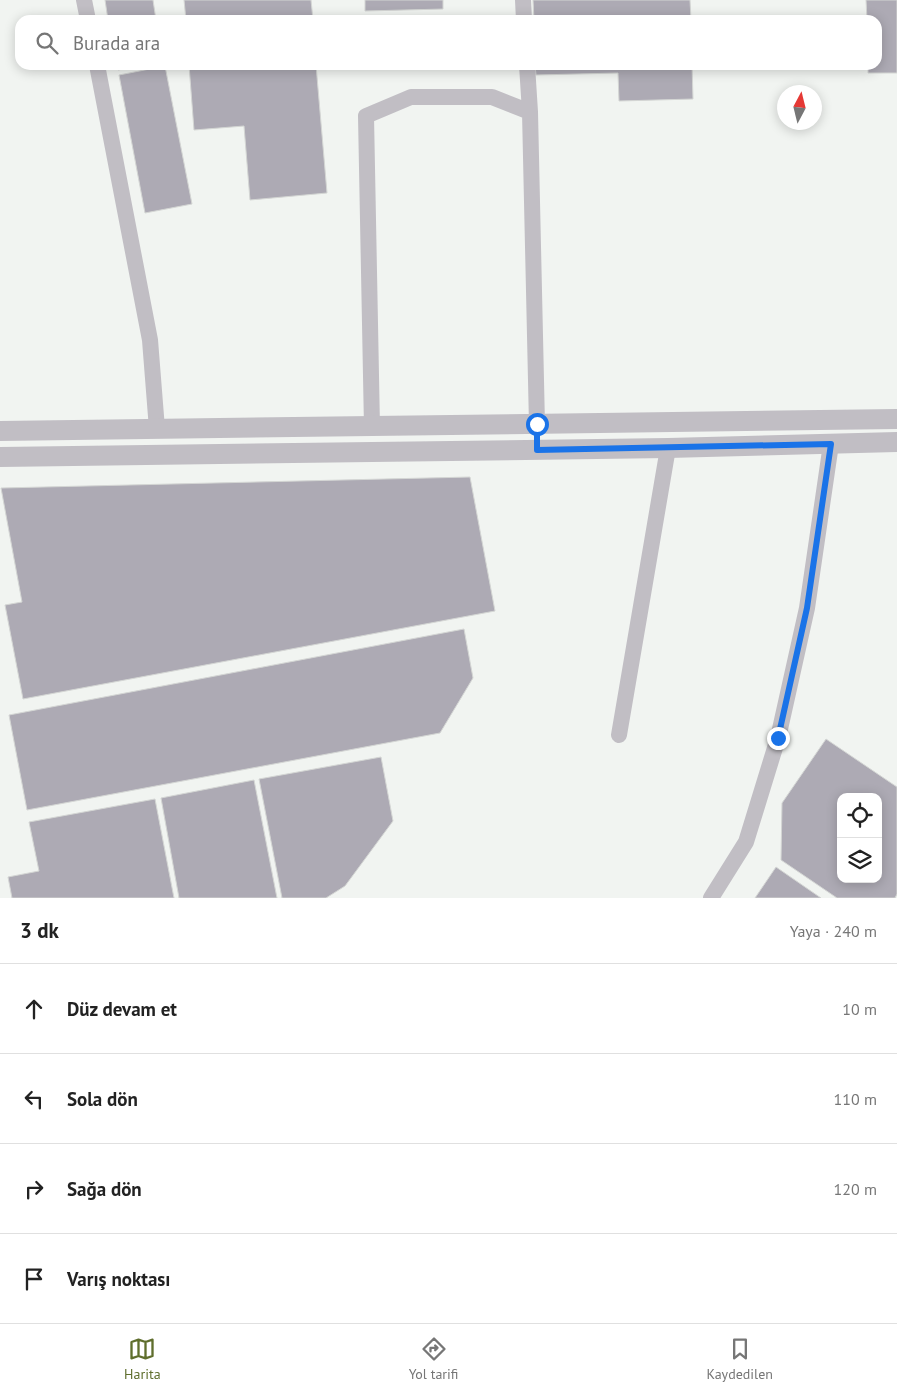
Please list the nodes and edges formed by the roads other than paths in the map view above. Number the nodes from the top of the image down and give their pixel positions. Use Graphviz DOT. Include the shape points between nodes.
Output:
graph roads {
  1 [pos="84,0"];
  2 [pos="523,0"];
  3 [pos="87,15"];
  4 [pos="524,15"];
  5 [pos="98,70"];
  6 [pos="527,70"];
  7 [pos="530,112"];
  8 [pos="897,419"];
  9 [pos="537,424"];
  10 [pos="372,427"];
  11 [pos="157,429"];
  12 [pos="0,431"];
  13 [pos="897,442"];
  14 [pos="831,444"];
  15 [pos="668,448"];
  16 [pos="537,450"];
  17 [pos="160,454"];
  18 [pos="0,456"];
  19 [pos="619,735"];
  20 [pos="711,898"];
  1 -- 3 [label="street"];
  2 -- 4 [label="street"];
  5 -- 11 [label="street" via="150,340"];
  6 -- 7 [label="street"];
  7 -- 9 [label="street"];
  7 -- 10 [label="street" via="492,97 411,97 366,116"];
  8 -- 9 [label="street"];
  9 -- 10 [label="street"];
  9 -- 16 [label="street"];
  10 -- 11 [label="street"];
  11 -- 12 [label="street"];
  11 -- 17 [label="street"];
  13 -- 14 [label="street"];
  14 -- 15 [label="street"];
  14 -- 20 [label="street" via="807,608 778,738 746,842"];
  15 -- 16 [label="street"];
  15 -- 19 [label="street"];
  16 -- 17 [label="street"];
  17 -- 18 [label="street"];
}
